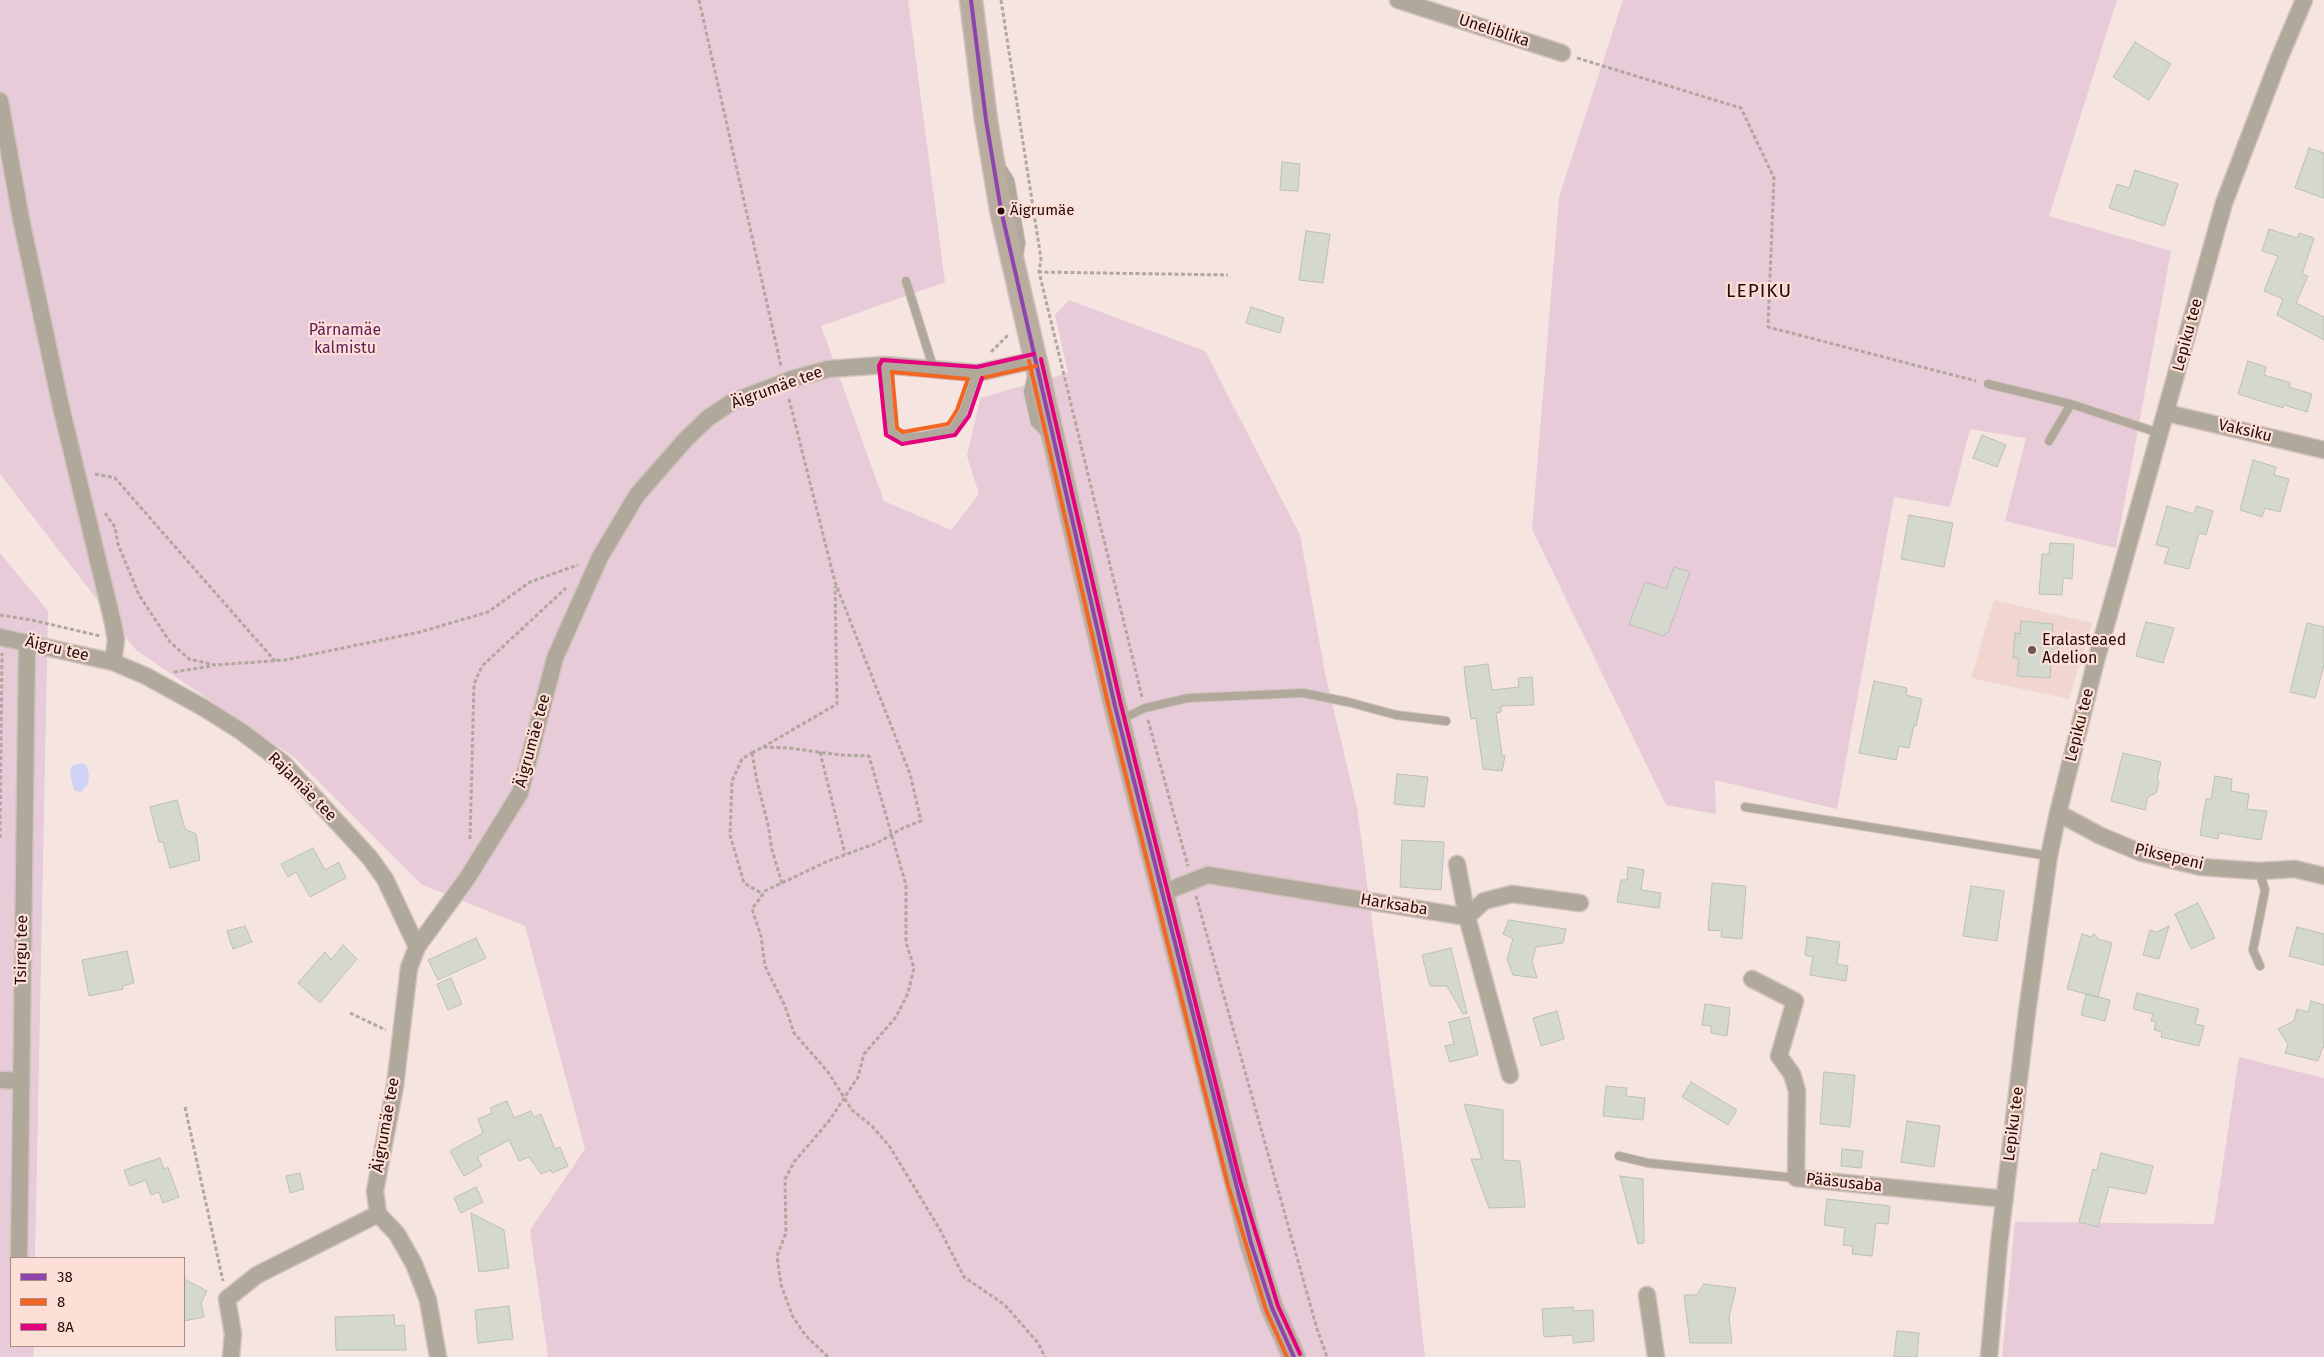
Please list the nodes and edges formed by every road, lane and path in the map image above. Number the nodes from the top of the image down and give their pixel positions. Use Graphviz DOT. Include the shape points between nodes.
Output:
graph roads {
  1 [pos="699,0"];
  2 [pos="971,0"];
  3 [pos="1001,0"];
  4 [pos="1398,0"];
  5 [pos="2304,0"];
  6 [pos="1562,53"];
  7 [pos="0,102"];
  8 [pos="1039,272"];
  9 [pos="1015,274"];
  10 [pos="1228,275"];
  11 [pos="906,281"];
  12 [pos="1049,319"];
  13 [pos="1026,323"];
  14 [pos="1035,360"];
  15 [pos="885,365"];
  16 [pos="934,370"];
  17 [pos="974,373"];
  18 [pos="785,382"];
  19 [pos="1988,384"];
  20 [pos="2071,404"];
  21 [pos="2167,412"];
  22 [pos="2159,433"];
  23 [pos="2049,441"];
  24 [pos="2324,450"];
  25 [pos="76,470"];
  26 [pos="104,511"];
  27 [pos="600,557"];
  28 [pos="835,582"];
  29 [pos="572,583"];
  30 [pos="0,615"];
  31 [pos="8,616"];
  32 [pos="1,637"];
  33 [pos="116,640"];
  34 [pos="27,642"];
  35 [pos="276,661"];
  36 [pos="113,662"];
  37 [pos="215,665"];
  38 [pos="146,676"];
  39 [pos="1145,708"];
  40 [pos="1119,721"];
  41 [pos="1446,721"];
  42 [pos="820,752"];
  43 [pos="752,753"];
  44 [pos="1745,807"];
  45 [pos="2058,813"];
  46 [pos="892,835"];
  47 [pos="0,838"];
  48 [pos="470,841"];
  49 [pos="845,854"];
  50 [pos="2049,856"];
  51 [pos="1457,864"];
  52 [pos="2259,871"];
  53 [pos="2324,876"];
  54 [pos="1192,880"];
  55 [pos="782,883"];
  56 [pos="762,894"];
  57 [pos="1162,894"];
  58 [pos="1580,904"];
  59 [pos="1467,917"];
  60 [pos="417,947"];
  61 [pos="2260,966"];
  62 [pos="1752,979"];
  63 [pos="350,1014"];
  64 [pos="400,1037"];
  65 [pos="1510,1076"];
  66 [pos="0,1080"];
  67 [pos="21,1081"];
  68 [pos="843,1098"];
  69 [pos="185,1108"];
  70 [pos="1619,1156"];
  71 [pos="1796,1178"];
  72 [pos="2005,1199"];
  73 [pos="378,1214"];
  74 [pos="19,1257"];
  75 [pos="1646,1295"];
  76 [pos="227,1299"];
  77 [pos="231,1357"];
  78 [pos="438,1357"];
  79 [pos="828,1357"];
  80 [pos="1045,1357"];
  81 [pos="1294,1357"];
  82 [pos="1327,1357"];
  83 [pos="1656,1357"];
  84 [pos="1988,1357"];
  1 -- 18 [label="path"];
  2 -- 9 [label="main road" via="990,148"];
  3 -- 8 [label="path" via="1040,258"];
  4 -- 6 [label="street, Uneliblika"];
  5 -- 21 [label="street, Lepiku tee" via="2224,203"];
  6 -- 19 [label="path" via="1741,108 1774,178 1768,327"];
  7 -- 25 [label="street" via="21,219"];
  8 -- 9 [label="path"];
  8 -- 10 [label="path"];
  8 -- 12 [label="path"];
  9 -- 13 [label="main road"];
  11 -- 16 [label="lane"];
  12 -- 13 [label="path"];
  12 -- 39 [label="path"];
  13 -- 14 [label="main road"];
  13 -- 17 [label="path" via="1017,326"];
  14 -- 17 [label="street, Äigrumäe tee"];
  14 -- 40 [label="main road"];
  15 -- 16 [label="street, Äigrumäe tee"];
  15 -- 17 [label="lane" via="891,432 902,438 952,430 962,413"];
  15 -- 18 [label="street, Äigrumäe tee" via="828,369"];
  16 -- 17 [label="street, Äigrumäe tee"];
  18 -- 27 [label="street, Äigrumäe tee" via="732,402 708,418 637,495"];
  18 -- 28 [label="path"];
  19 -- 20 [label="lane"];
  20 -- 22 [label="lane"];
  20 -- 23 [label="lane"];
  21 -- 22 [label="street, Lepiku tee"];
  21 -- 24 [label="street, Vaksiku"];
  22 -- 45 [label="street, Lepiku tee" via="2095,664"];
  25 -- 33 [label="street"];
  25 -- 35 [label="path" via="115,478"];
  26 -- 37 [label="path" via="114,527 139,595 170,642 189,659"];
  27 -- 35 [label="path" via="530,582 488,612 420,632"];
  27 -- 60 [label="street, Äigrumäe tee" via="555,658 520,793 468,877"];
  28 -- 43 [label="path" via="837,704"];
  28 -- 46 [label="path" via="910,774 921,821"];
  29 -- 48 [label="path" via="482,666 474,684"];
  30 -- 31 [label="path"];
  31 -- 32 [label="path"];
  31 -- 33 [label="path"];
  32 -- 34 [label="street, Äigru tee"];
  32 -- 47 [label="path"];
  33 -- 36 [label="street"];
  34 -- 36 [label="street, Äigru tee"];
  34 -- 67 [label="street, Tsirgu tee"];
  35 -- 37 [label="path"];
  36 -- 38 [label="street, Rajamäe tee"];
  37 -- 38 [label="path"];
  38 -- 60 [label="street, Rajamäe tee" via="242,732 283,763 370,858 385,879"];
  39 -- 40 [label="lane"];
  39 -- 41 [label="lane" via="1188,698 1303,693 1396,715"];
  39 -- 54 [label="path"];
  40 -- 57 [label="main road"];
  42 -- 43 [label="path" via="763,747"];
  42 -- 46 [label="path" via="869,756"];
  42 -- 49 [label="path"];
  43 -- 55 [label="path"];
  43 -- 56 [label="path" via="742,759 732,781 730,835 744,883"];
  44 -- 50 [label="lane"];
  45 -- 50 [label="street, Lepiku tee"];
  45 -- 52 [label="street, Piksepeni" via="2142,854 2201,867"];
  46 -- 49 [label="path"];
  46 -- 68 [label="path" via="906,886 906,942 914,968 908,993 896,1017 864,1054 858,1077"];
  49 -- 55 [label="path"];
  50 -- 72 [label="street, Lepiku tee"];
  51 -- 59 [label="street"];
  52 -- 53 [label="street, Piksepeni" via="2295,869"];
  52 -- 61 [label="lane" via="2265,890 2253,950"];
  54 -- 57 [label="street, Harksaba"];
  54 -- 59 [label="street, Harksaba" via="1208,875"];
  54 -- 82 [label="path" via="1303,1282"];
  55 -- 56 [label="path"];
  56 -- 68 [label="path" via="752,909 761,936 765,966 794,1033 828,1072"];
  57 -- 81 [label="main road" via="1251,1243 1272,1308"];
  58 -- 59 [label="street" via="1512,894 1484,901"];
  59 -- 65 [label="street"];
  60 -- 64 [label="street, Äigrumäe tee" via="409,968"];
  62 -- 71 [label="street, Pääsusaba" via="1795,1000 1779,1056 1792,1074 1797,1091"];
  63 -- 64 [label="path"];
  64 -- 73 [label="street, Äigrumäe tee" via="388,1125 374,1191"];
  66 -- 67 [label="street"];
  67 -- 74 [label="street, Tsirgu tee"];
  68 -- 79 [label="path" via="829,1121 794,1162 785,1179 786,1233 778,1256 781,1285 794,1317 806,1336"];
  68 -- 80 [label="path" via="890,1147 939,1228 964,1278 1005,1305 1038,1343"];
  69 -- 76 [label="path"];
  70 -- 71 [label="lane" via="1648,1163"];
  71 -- 72 [label="street, Pääsusaba"];
  72 -- 84 [label="street, Lepiku tee"];
  73 -- 76 [label="street" via="257,1275"];
  73 -- 78 [label="street" via="397,1234 414,1264 428,1300"];
  75 -- 83 [label="street"];
  76 -- 77 [label="street" via="233,1334"];
}
